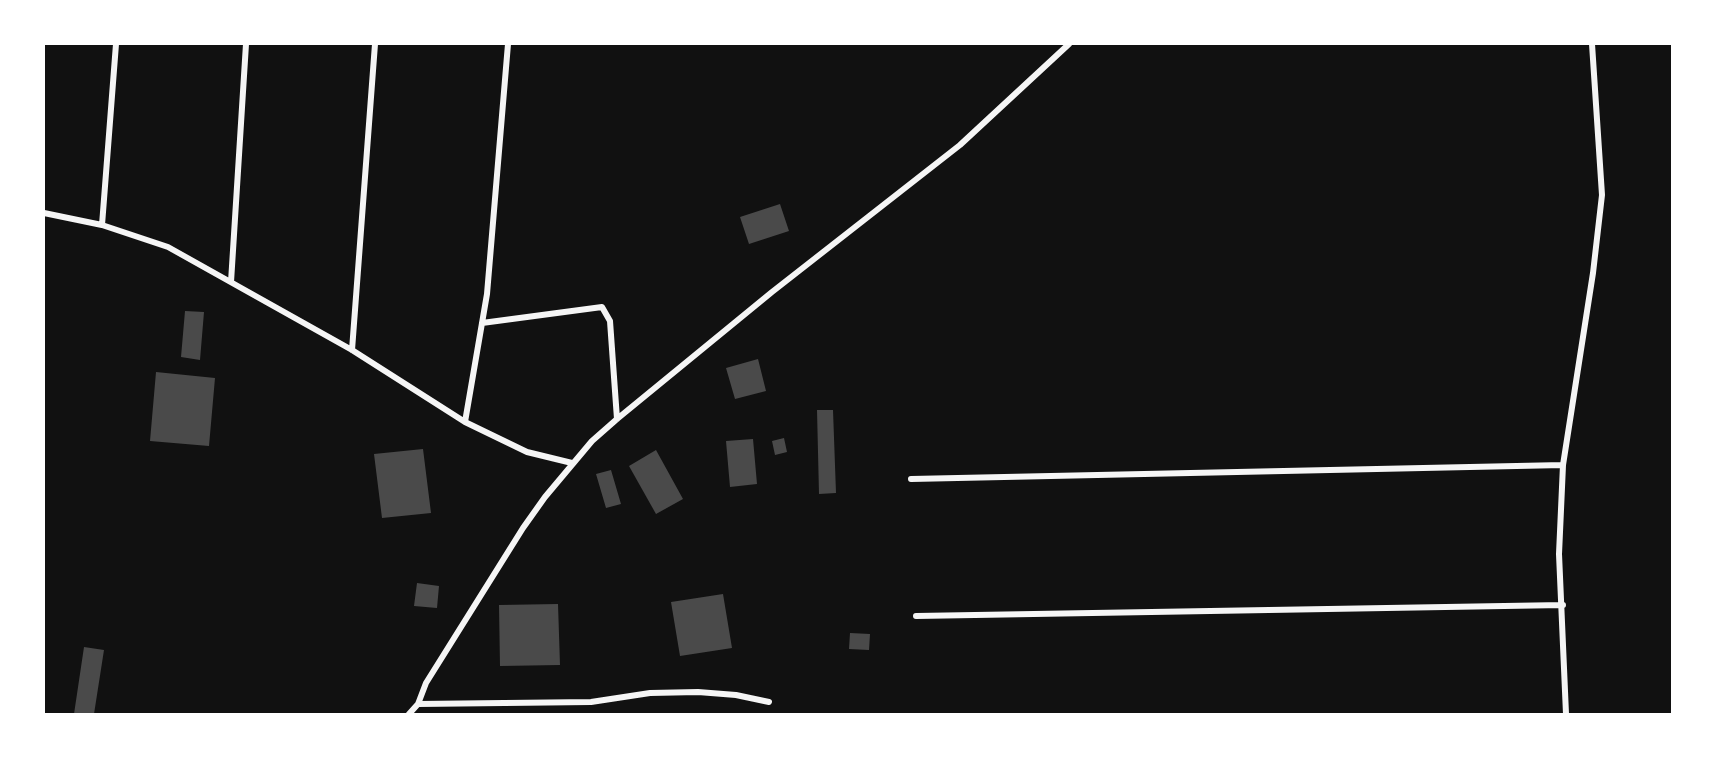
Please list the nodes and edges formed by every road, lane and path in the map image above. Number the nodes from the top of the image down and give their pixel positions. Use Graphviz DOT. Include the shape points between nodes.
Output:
graph roads {
  1 [pos="116,44"];
  2 [pos="246,44"];
  3 [pos="375,44"];
  4 [pos="508,44"];
  5 [pos="1069,44"];
  6 [pos="1592,44"];
  7 [pos="44,213"];
  8 [pos="102,225"];
  9 [pos="231,282"];
  10 [pos="482,323"];
  11 [pos="352,350"];
  12 [pos="616,418"];
  13 [pos="465,422"];
  14 [pos="572,463"];
  15 [pos="1563,465"];
  16 [pos="911,479"];
  17 [pos="1563,605"];
  18 [pos="916,616"];
  19 [pos="769,702"];
  20 [pos="418,704"];
  21 [pos="409,714"];
  22 [pos="1566,714"];
  1 -- 8 [label="street"];
  2 -- 9 [label="street"];
  3 -- 11 [label="street"];
  4 -- 10 [label="street"];
  5 -- 12 [label="street" via="960,145"];
  6 -- 15 [label="street" via="1602,195"];
  7 -- 8 [label="street"];
  8 -- 9 [label="street" via="168,247"];
  9 -- 11 [label="street"];
  10 -- 12 [label="street" via="602,307 610,321"];
  10 -- 13 [label="street"];
  11 -- 13 [label="street"];
  12 -- 14 [label="street"];
  13 -- 14 [label="street" via="527,452"];
  14 -- 20 [label="street" via="523,528 426,683"];
  15 -- 16 [label="street"];
  15 -- 17 [label="street" via="1559,554"];
  17 -- 18 [label="street"];
  17 -- 22 [label="street"];
  19 -- 20 [label="street" via="698,692 650,693 591,702"];
  20 -- 21 [label="street"];
}
